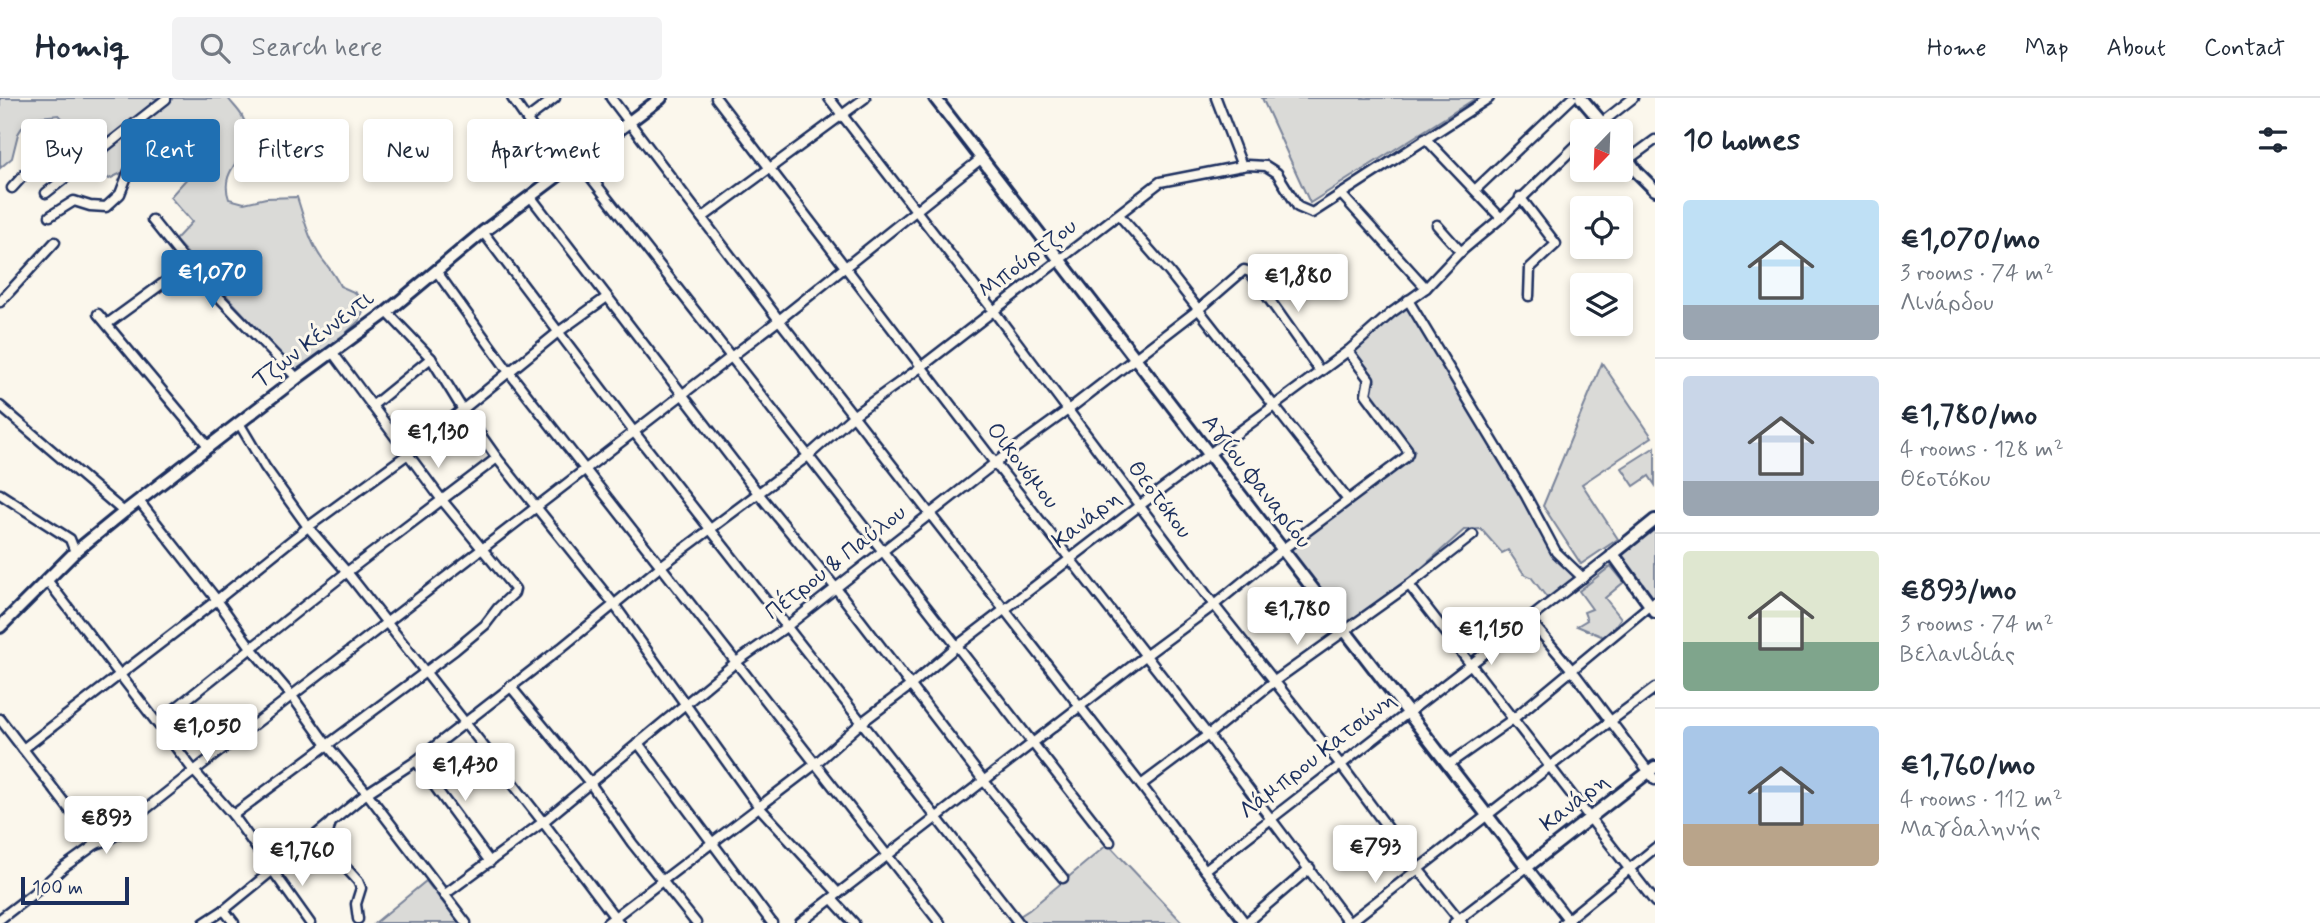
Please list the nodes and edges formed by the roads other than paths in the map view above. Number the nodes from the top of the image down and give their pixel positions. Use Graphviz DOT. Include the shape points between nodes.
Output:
graph roads {
  1 [pos="512,98"];
  2 [pos="555,98"];
  3 [pos="611,98"];
  4 [pos="661,98"];
  5 [pos="716,98"];
  6 [pos="829,98"];
  7 [pos="865,98"];
  8 [pos="935,98"];
  9 [pos="1216,98"];
  10 [pos="1489,98"];
  11 [pos="1572,98"];
  12 [pos="1581,98"];
  13 [pos="1633,98"];
  14 [pos="166,99"];
  15 [pos="842,115"];
  16 [pos="527,119"];
  17 [pos="1600,119"];
  18 [pos="1605,119"];
  19 [pos="629,123"];
  20 [pos="624,127"];
  21 [pos="1425,138"];
  22 [pos="1655,140"];
  23 [pos="1570,151"];
  24 [pos="1633,156"];
  25 [pos="982,158"];
  26 [pos="1633,164"];
  27 [pos="1242,166"];
  28 [pos="770,169"];
  29 [pos="21,178"];
  30 [pos="125,182"];
  31 [pos="549,182"];
  32 [pos="594,182"];
  33 [pos="12,188"];
  34 [pos="1475,190"];
  35 [pos="1655,190"];
  36 [pos="46,192"];
  37 [pos="1341,194"];
  38 [pos="530,196"];
  39 [pos="1520,197"];
  40 [pos="915,211"];
  41 [pos="1119,215"];
  42 [pos="50,216"];
  43 [pos="702,218"];
  44 [pos="1501,218"];
  45 [pos="152,220"];
  46 [pos="1437,225"];
  47 [pos="483,232"];
  48 [pos="55,242"];
  49 [pos="1461,252"];
  50 [pos="1060,259"];
  51 [pos="188,265"];
  52 [pos="846,268"];
  53 [pos="437,272"];
  54 [pos="1426,288"];
  55 [pos="1529,296"];
  56 [pos="607,297"];
  57 [pos="1408,300"];
  58 [pos="0,302"];
  59 [pos="1199,309"];
  60 [pos="993,310"];
  61 [pos="387,313"];
  62 [pos="98,314"];
  63 [pos="779,320"];
  64 [pos="107,324"];
  65 [pos="558,333"];
  66 [pos="1348,351"];
  67 [pos="333,353"];
  68 [pos="731,357"];
  69 [pos="431,358"];
  70 [pos="1134,359"];
  71 [pos="921,367"];
  72 [pos="1319,370"];
  73 [pos="509,372"];
  74 [pos="297,377"];
  75 [pos="683,394"];
  76 [pos="0,406"];
  77 [pos="372,406"];
  78 [pos="1273,406"];
  79 [pos="463,410"];
  80 [pos="1068,410"];
  81 [pos="855,415"];
  82 [pos="239,423"];
  83 [pos="634,432"];
  84 [pos="209,447"];
  85 [pos="408,454"];
  86 [pos="1210,455"];
  87 [pos="808,456"];
  88 [pos="497,458"];
  89 [pos="995,463"];
  90 [pos="586,469"];
  91 [pos="758,493"];
  92 [pos="0,494"];
  93 [pos="1348,499"];
  94 [pos="442,500"];
  95 [pos="139,501"];
  96 [pos="1139,506"];
  97 [pos="536,508"];
  98 [pos="124,512"];
  99 [pos="931,513"];
  100 [pos="1655,520"];
  101 [pos="308,527"];
  102 [pos="709,529"];
  103 [pos="1473,535"];
  104 [pos="482,549"];
  105 [pos="1283,549"];
  106 [pos="883,551"];
  107 [pos="75,552"];
  108 [pos="1613,554"];
  109 [pos="1070,560"];
  110 [pos="661,566"];
  111 [pos="347,572"];
  112 [pos="1583,578"];
  113 [pos="47,580"];
  114 [pos="1409,585"];
  115 [pos="835,587"];
  116 [pos="217,600"];
  117 [pos="613,603"];
  118 [pos="1214,605"];
  119 [pos="1653,606"];
  120 [pos="1006,609"];
  121 [pos="1529,619"];
  122 [pos="387,623"];
  123 [pos="0,627"];
  124 [pos="786,627"];
  125 [pos="1345,629"];
  126 [pos="957,646"];
  127 [pos="252,649"];
  128 [pos="1145,656"];
  129 [pos="735,663"];
  130 [pos="1470,665"];
  131 [pos="1572,670"];
  132 [pos="424,672"];
  133 [pos="120,674"];
  134 [pos="1276,680"];
  135 [pos="510,686"];
  136 [pos="910,686"];
  137 [pos="1655,688"];
  138 [pos="292,696"];
  139 [pos="685,705"];
  140 [pos="1081,707"];
  141 [pos="1408,713"];
  142 [pos="0,719"];
  143 [pos="1513,719"];
  144 [pos="1611,721"];
  145 [pos="157,723"];
  146 [pos="464,723"];
  147 [pos="861,723"];
  148 [pos="1208,735"];
  149 [pos="638,743"];
  150 [pos="1032,743"];
  151 [pos="327,745"];
  152 [pos="23,749"];
  153 [pos="416,761"];
  154 [pos="1448,764"];
  155 [pos="814,765"];
  156 [pos="1341,765"];
  157 [pos="1549,767"];
  158 [pos="194,771"];
  159 [pos="1653,773"];
  160 [pos="984,780"];
  161 [pos="590,783"];
  162 [pos="1141,785"];
  163 [pos="367,793"];
  164 [pos="759,807"];
  165 [pos="233,815"];
  166 [pos="1487,815"];
  167 [pos="1590,817"];
  168 [pos="935,818"];
  169 [pos="1271,819"];
  170 [pos="331,822"];
  171 [pos="543,822"];
  172 [pos="1110,842"];
  173 [pos="712,843"];
  174 [pos="96,844"];
  175 [pos="1655,848"];
  176 [pos="887,856"];
  177 [pos="490,862"];
  178 [pos="1527,867"];
  179 [pos="1310,868"];
  180 [pos="1630,868"];
  181 [pos="271,870"];
  182 [pos="1205,870"];
  183 [pos="1419,870"];
  184 [pos="1063,878"];
  185 [pos="663,881"];
  186 [pos="444,895"];
  187 [pos="835,896"];
  188 [pos="1655,902"];
  189 [pos="224,910"];
  190 [pos="0,919"];
  191 [pos="358,919"];
  192 [pos="617,920"];
  193 [pos="1458,922"];
  194 [pos="1568,922"];
  195 [pos="204,923"];
  196 [pos="234,923"];
  197 [pos="310,923"];
  198 [pos="466,923"];
  199 [pos="607,923"];
  200 [pos="696,923"];
  201 [pos="772,923"];
  202 [pos="800,923"];
  203 [pos="854,923"];
  204 [pos="940,923"];
  205 [pos="1019,923"];
  206 [pos="1245,923"];
  207 [pos="1349,923"];
  1 -- 16 [label="street"];
  2 -- 16 [label="street"];
  3 -- 19 [label="street"];
  4 -- 19 [label="street, Τζων Κέννεντι"];
  5 -- 28 [label="street, Οικονόμου"];
  6 -- 15 [label="street, Θεοτόκου"];
  7 -- 15 [label="street"];
  8 -- 25 [label="street, Αγίου Φαναρίου"];
  9 -- 27 [label="street"];
  10 -- 21 [label="street, Μπούρτζου"];
  11 -- 34 [label="street"];
  12 -- 17 [label="street"];
  13 -- 18 [label="street"];
  14 -- 36 [label="street"];
  15 -- 28 [label="street"];
  15 -- 40 [label="street, Θεοτόκου"];
  19 -- 20 [label="street, Τζων Κέννεντι"];
  19 -- 43 [label="street"];
  21 -- 34 [label="street"];
  21 -- 37 [label="street, Μπούρτζου"];
  22 -- 24 [label="street"];
  23 -- 39 [label="street, Κανάρη"];
  25 -- 40 [label="street"];
  25 -- 50 [label="street, Αγίου Φαναρίου"];
  26 -- 35 [label="street"];
  27 -- 37 [label="street, Μπούρτζου" via="1274,169 1303,211 1312,213"];
  27 -- 41 [label="street, Μπούρτζου" via="1163,180"];
  28 -- 43 [label="street"];
  28 -- 52 [label="street, Οικονόμου"];
  29 -- 33 [label="street"];
  30 -- 42 [label="street" via="107,207 74,201"];
  31 -- 38 [label="street, Τζων Κέννεντι"];
  32 -- 68 [label="street"];
  34 -- 44 [label="street"];
  37 -- 54 [label="street"];
  38 -- 47 [label="street, Τζων Κέννεντι"];
  38 -- 56 [label="street"];
  39 -- 44 [label="street, Κανάρη"];
  39 -- 55 [label="street" via="1556,244 1530,268"];
  40 -- 52 [label="street"];
  40 -- 60 [label="street, Θεοτόκου"];
  41 -- 50 [label="street, Μπούρτζου"];
  41 -- 59 [label="street"];
  43 -- 63 [label="street"];
  44 -- 49 [label="street, Κανάρη"];
  45 -- 51 [label="street"];
  46 -- 49 [label="street"];
  47 -- 53 [label="street, Τζων Κέννεντι"];
  47 -- 65 [label="street"];
  48 -- 58 [label="street"];
  49 -- 54 [label="street, Κανάρη"];
  50 -- 60 [label="street, Μπούρτζου"];
  50 -- 70 [label="street, Αγίου Φαναρίου"];
  51 -- 64 [label="street"];
  51 -- 74 [label="street"];
  52 -- 63 [label="street"];
  52 -- 71 [label="street, Οικονόμου"];
  53 -- 61 [label="street, Τζων Κέννεντι"];
  53 -- 73 [label="street"];
  54 -- 57 [label="street, Κανάρη"];
  56 -- 65 [label="street"];
  56 -- 75 [label="street"];
  57 -- 66 [label="street, Κανάρη"];
  57 -- 112 [label="street" via="1556,552"];
  59 -- 70 [label="street, Πέτρου & Παύλου"];
  59 -- 72 [label="street, Πέτρου & Παύλου" via="1242,271 1249,270"];
  59 -- 78 [label="street"];
  60 -- 71 [label="street, Μπούρτζου"];
  60 -- 80 [label="street, Θεοτόκου"];
  61 -- 67 [label="street, Τζων Κέννεντι"];
  61 -- 69 [label="street"];
  62 -- 64 [label="street"];
  63 -- 68 [label="street"];
  63 -- 81 [label="street"];
  64 -- 84 [label="street"];
  65 -- 73 [label="street"];
  65 -- 83 [label="street"];
  66 -- 72 [label="street, Κανάρη"];
  66 -- 93 [label="street" via="1369,379 1366,396 1408,453"];
  67 -- 74 [label="street, Τζων Κέννεντι"];
  67 -- 77 [label="street"];
  68 -- 75 [label="street"];
  68 -- 87 [label="street"];
  69 -- 77 [label="street"];
  69 -- 79 [label="street"];
  70 -- 80 [label="street, Πέτρου & Παύλου"];
  70 -- 86 [label="street, Αγίου Φαναρίου"];
  71 -- 81 [label="street, Μπούρτζου"];
  71 -- 89 [label="street, Οικονόμου"];
  72 -- 78 [label="street, Κανάρη"];
  73 -- 79 [label="street"];
  73 -- 90 [label="street"];
  74 -- 82 [label="street, Τζων Κέννεντι"];
  75 -- 83 [label="street"];
  75 -- 91 [label="street"];
  76 -- 98 [label="street"];
  77 -- 85 [label="street"];
  78 -- 86 [label="street, Κανάρη"];
  78 -- 93 [label="street"];
  79 -- 85 [label="street"];
  79 -- 88 [label="street"];
  80 -- 89 [label="street, Πέτρου & Παύλου"];
  80 -- 96 [label="street, Θεοτόκου"];
  81 -- 87 [label="street, Μπούρτζου"];
  81 -- 99 [label="street"];
  82 -- 84 [label="street, Τζων Κέννεντι"];
  82 -- 101 [label="street"];
  83 -- 90 [label="street"];
  83 -- 102 [label="street"];
  84 -- 95 [label="street, Τζων Κέννεντι"];
  85 -- 94 [label="street"];
  85 -- 101 [label="street"];
  86 -- 96 [label="street, Κανάρη"];
  86 -- 105 [label="street, Αγίου Φαναρίου"];
  87 -- 91 [label="street, Μπούρτζου"];
  87 -- 106 [label="street"];
  88 -- 94 [label="street"];
  88 -- 97 [label="street"];
  89 -- 99 [label="street, Πέτρου & Παύλου"];
  89 -- 109 [label="street, Οικονόμου"];
  90 -- 97 [label="street"];
  90 -- 110 [label="street"];
  91 -- 102 [label="street, Μπούρτζου"];
  91 -- 115 [label="street"];
  92 -- 107 [label="street" via="70,539"];
  93 -- 105 [label="street"];
  94 -- 104 [label="street"];
  94 -- 111 [label="street"];
  95 -- 98 [label="street, Τζων Κέννεντι"];
  95 -- 116 [label="street"];
  96 -- 109 [label="street, Κανάρη"];
  96 -- 118 [label="street, Θεοτόκου"];
  97 -- 104 [label="street"];
  97 -- 117 [label="street"];
  98 -- 107 [label="street, Τζων Κέννεντι"];
  99 -- 106 [label="street, Πέτρου & Παύλου"];
  99 -- 120 [label="street"];
  100 -- 108 [label="street, Λάμπρου Κατσώνη"];
  101 -- 111 [label="street"];
  101 -- 116 [label="street"];
  102 -- 110 [label="street, Μπούρτζου"];
  102 -- 124 [label="street"];
  103 -- 114 [label="street"];
  104 -- 122 [label="street"];
  104 -- 132 [label="street" via="514,593 485,625"];
  105 -- 118 [label="street"];
  105 -- 125 [label="street, Αγίου Φαναρίου"];
  106 -- 115 [label="street, Πέτρου & Παύλου"];
  106 -- 126 [label="street"];
  107 -- 113 [label="street, Τζων Κέννεντι"];
  108 -- 112 [label="street, Λάμπρου Κατσώνη"];
  108 -- 119 [label="street"];
  109 -- 120 [label="street, Κανάρη"];
  109 -- 128 [label="street, Οικονόμου"];
  110 -- 117 [label="street, Μπούρτζου"];
  110 -- 129 [label="street"];
  111 -- 122 [label="street"];
  111 -- 127 [label="street"];
  112 -- 121 [label="street, Λάμπρου Κατσώνη"];
  113 -- 123 [label="street, Τζων Κέννεντι"];
  113 -- 133 [label="street"];
  114 -- 125 [label="street"];
  114 -- 130 [label="street"];
  115 -- 124 [label="street, Πέτρου & Παύλου"];
  115 -- 136 [label="street"];
  116 -- 127 [label="street"];
  116 -- 133 [label="street"];
  117 -- 135 [label="street, Μπούρτζου"];
  117 -- 139 [label="street"];
  118 -- 128 [label="street"];
  118 -- 134 [label="street, Θεοτόκου"];
  119 -- 131 [label="street"];
  120 -- 126 [label="street, Κανάρη"];
  120 -- 140 [label="street"];
  121 -- 130 [label="street, Λάμπρου Κατσώνη"];
  121 -- 131 [label="street"];
  122 -- 132 [label="street"];
  122 -- 138 [label="street"];
  124 -- 129 [label="street, Πέτρου & Παύλου"];
  124 -- 147 [label="street"];
  125 -- 134 [label="street"];
  125 -- 141 [label="street, Αγίου Φαναρίου"];
  126 -- 136 [label="street, Κανάρη"];
  126 -- 150 [label="street"];
  127 -- 138 [label="street"];
  127 -- 145 [label="street"];
  128 -- 140 [label="street"];
  128 -- 148 [label="street, Οικονόμου"];
  129 -- 139 [label="street, Πέτρου & Παύλου"];
  129 -- 155 [label="street"];
  130 -- 141 [label="street, Λάμπρου Κατσώνη"];
  130 -- 143 [label="street"];
  131 -- 143 [label="street"];
  131 -- 144 [label="street"];
  132 -- 146 [label="street"];
  132 -- 151 [label="street"];
  133 -- 145 [label="street"];
  133 -- 152 [label="street"];
  134 -- 148 [label="street"];
  134 -- 156 [label="street, Θεοτόκου"];
  135 -- 146 [label="street, Μπούρτζου"];
  135 -- 161 [label="street"];
  136 -- 147 [label="street, Κανάρη"];
  136 -- 160 [label="street"];
  137 -- 144 [label="street"];
  138 -- 151 [label="street"];
  138 -- 158 [label="street"];
  139 -- 149 [label="street, Πέτρου & Παύλου"];
  139 -- 164 [label="street"];
  140 -- 150 [label="street"];
  140 -- 162 [label="street"];
  141 -- 154 [label="street, Αγίου Φαναρίου"];
  141 -- 156 [label="street, Λάμπρου Κατσώνη"];
  142 -- 152 [label="street"];
  143 -- 154 [label="street"];
  143 -- 157 [label="street"];
  144 -- 157 [label="street"];
  144 -- 159 [label="street"];
  145 -- 158 [label="street"];
  146 -- 153 [label="street, Μπούρτζου"];
  146 -- 171 [label="street"];
  147 -- 155 [label="street, Κανάρη"];
  147 -- 168 [label="street"];
  148 -- 162 [label="street"];
  148 -- 169 [label="street, Οικονόμου"];
  149 -- 161 [label="street, Πέτρου & Παύλου"];
  149 -- 173 [label="street"];
  150 -- 160 [label="street"];
  150 -- 172 [label="street"];
  151 -- 163 [label="street"];
  151 -- 165 [label="street"];
  152 -- 174 [label="street"];
  153 -- 163 [label="street, Μπούρτζου"];
  153 -- 177 [label="street"];
  154 -- 166 [label="street, Αγίου Φαναρίου"];
  155 -- 164 [label="street, Κανάρη"];
  155 -- 176 [label="street"];
  156 -- 169 [label="street, Λάμπρου Κατσώνη"];
  156 -- 183 [label="street, Θεοτόκου"];
  157 -- 166 [label="street"];
  157 -- 167 [label="street"];
  158 -- 165 [label="street"];
  158 -- 174 [label="street" via="123,831"];
  159 -- 167 [label="street, Κανάρη"];
  160 -- 168 [label="street"];
  160 -- 184 [label="street"];
  161 -- 171 [label="street, Πέτρου & Παύλου"];
  161 -- 185 [label="street"];
  162 -- 182 [label="street"];
  163 -- 170 [label="street, Μπούρτζου"];
  163 -- 186 [label="street"];
  164 -- 173 [label="street, Κανάρη"];
  164 -- 187 [label="street"];
  165 -- 181 [label="street"];
  166 -- 178 [label="street, Αγίου Φαναρίου"];
  166 -- 183 [label="street"];
  167 -- 178 [label="street, Κανάρη"];
  167 -- 180 [label="street"];
  168 -- 176 [label="street"];
  168 -- 205 [label="street"];
  169 -- 179 [label="street, Οικονόμου"];
  169 -- 182 [label="street, Λάμπρου Κατσώνη"];
  170 -- 181 [label="street, Μπούρτζου"];
  170 -- 191 [label="street" via="327,837 336,857 361,888"];
  171 -- 177 [label="street, Πέτρου & Παύλου"];
  171 -- 192 [label="street"];
  173 -- 185 [label="street, Κανάρη"];
  173 -- 201 [label="street"];
  174 -- 190 [label="street"];
  175 -- 180 [label="street"];
  176 -- 187 [label="street"];
  176 -- 204 [label="street"];
  177 -- 186 [label="street, Πέτρου & Παύλου"];
  178 -- 193 [label="street, Κανάρη"];
  178 -- 194 [label="street, Αγίου Φαναρίου"];
  179 -- 206 [label="street"];
  179 -- 207 [label="street, Οικονόμου"];
  180 -- 188 [label="street"];
  180 -- 194 [label="street"];
  181 -- 189 [label="street, Μπούρτζου"];
  181 -- 197 [label="street"];
  182 -- 206 [label="street"];
  183 -- 193 [label="street, Θεοτόκου"];
  183 -- 207 [label="street"];
  185 -- 192 [label="street, Κανάρη"];
  185 -- 200 [label="street"];
  186 -- 198 [label="street"];
  187 -- 202 [label="street"];
  187 -- 203 [label="street"];
  189 -- 195 [label="street, Μπούρτζου"];
  189 -- 196 [label="street"];
  192 -- 199 [label="street, Κανάρη"];
}
